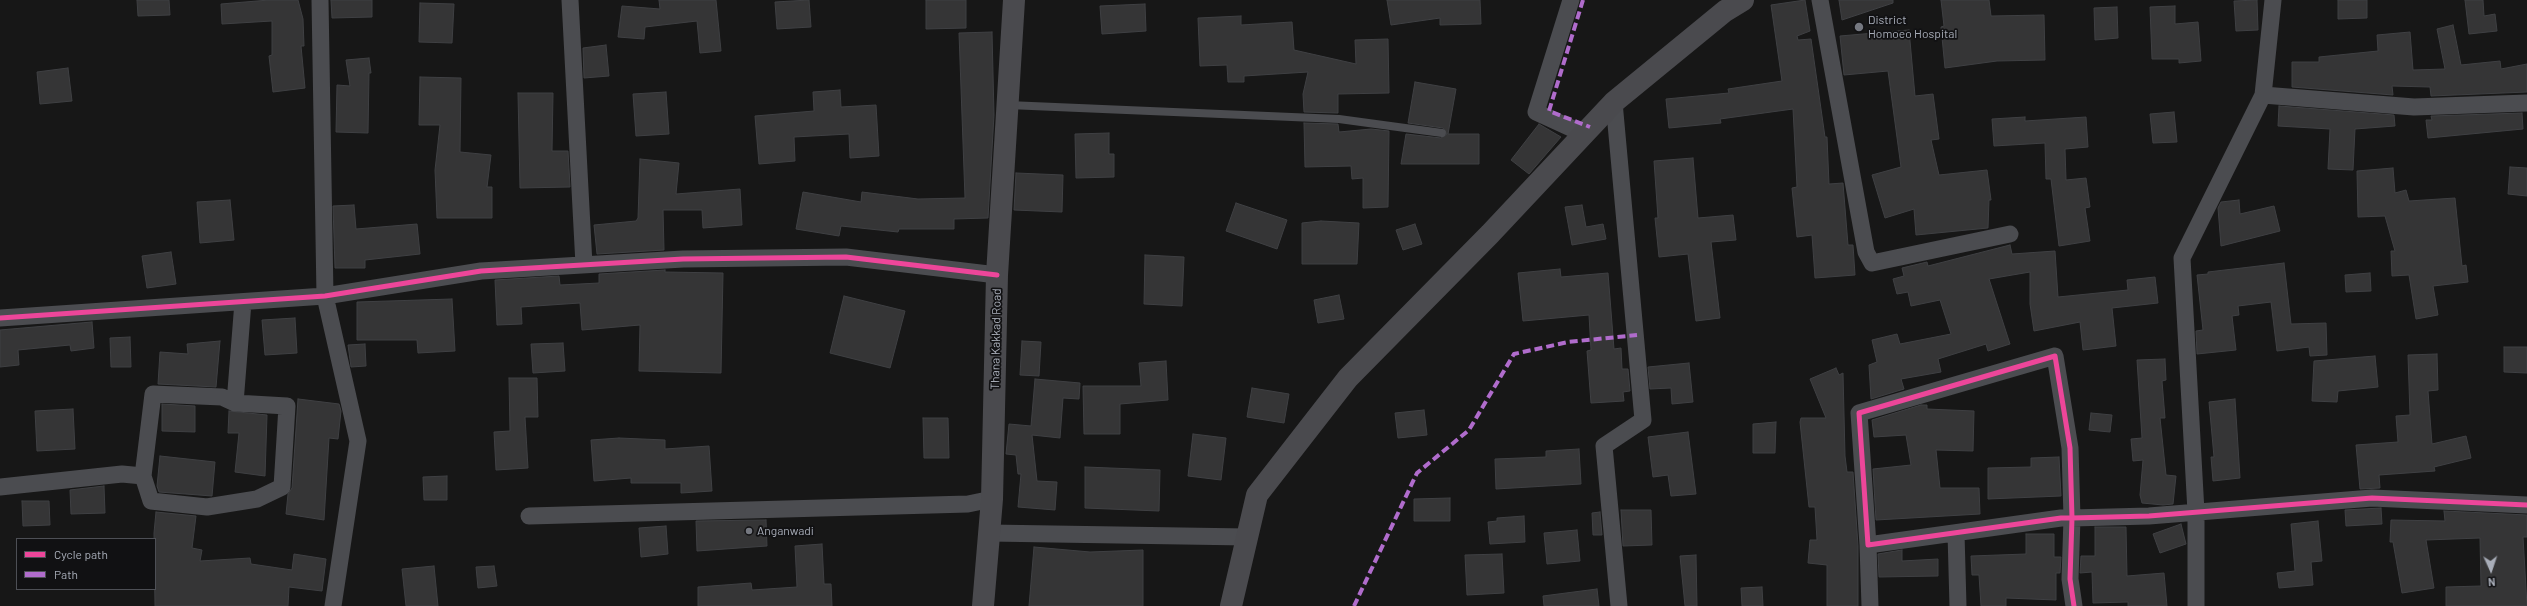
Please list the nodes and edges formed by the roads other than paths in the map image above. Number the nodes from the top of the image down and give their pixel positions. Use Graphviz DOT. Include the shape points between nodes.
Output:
graph roads {
  1 [pos="320,0"];
  2 [pos="570,0"];
  3 [pos="1014,0"];
  4 [pos="1571,0"];
  5 [pos="1742,0"];
  6 [pos="1820,0"];
  7 [pos="2273,0"];
  8 [pos="2263,95"];
  9 [pos="1614,102"];
  10 [pos="2527,103"];
  11 [pos="1007,106"];
  12 [pos="1442,132"];
  13 [pos="1584,134"];
  14 [pos="2010,234"];
  15 [pos="584,265"];
  16 [pos="997,275"];
  17 [pos="325,296"];
  18 [pos="243,302"];
  19 [pos="0,318"];
  20 [pos="235,403"];
  21 [pos="143,476"];
  22 [pos="0,487"];
  23 [pos="992,499"];
  24 [pos="2527,505"];
  25 [pos="2196,512"];
  26 [pos="529,516"];
  27 [pos="2072,518"];
  28 [pos="989,533"];
  29 [pos="1956,533"];
  30 [pos="1247,537"];
  31 [pos="1868,545"];
  32 [pos="333,606"];
  33 [pos="983,606"];
  34 [pos="1230,606"];
  35 [pos="1619,606"];
  36 [pos="1870,606"];
  37 [pos="1958,606"];
  38 [pos="2074,606"];
  39 [pos="2196,606"];
  1 -- 17 [label="street"];
  2 -- 15 [label="street"];
  3 -- 11 [label="main road, Thana Kakkad Road"];
  4 -- 13 [label="street" via="1536,112"];
  5 -- 9 [label="main road"];
  6 -- 14 [label="street" via="1866,252 1872,263"];
  7 -- 8 [label="street"];
  8 -- 10 [label="street" via="2414,107"];
  8 -- 25 [label="street" via="2182,258"];
  9 -- 13 [label="main road"];
  9 -- 35 [label="street" via="1643,420 1604,446"];
  11 -- 12 [label="lane" via="1339,119"];
  11 -- 16 [label="main road, Thana Kakkad Road"];
  13 -- 30 [label="main road" via="1348,378 1257,495"];
  15 -- 16 [label="street" via="683,259 846,257"];
  15 -- 17 [label="street" via="481,271"];
  16 -- 23 [label="main road, Thana Kakkad Road"];
  17 -- 18 [label="street"];
  17 -- 32 [label="street" via="358,441"];
  18 -- 19 [label="street"];
  18 -- 20 [label="street"];
  20 -- 21 [label="street" via="222,397 153,394"];
  20 -- 21 [label="street" via="287,406 282,487 257,499 207,507 151,501"];
  21 -- 22 [label="street" via="122,474"];
  23 -- 26 [label="street" via="968,504"];
  23 -- 28 [label="main road, Thana Kakkad Road"];
  24 -- 25 [label="street" via="2372,498"];
  25 -- 27 [label="street"];
  25 -- 39 [label="street"];
  27 -- 29 [label="street"];
  27 -- 31 [label="street" via="2070,448 2055,356 1859,413"];
  27 -- 38 [label="street" via="2070,579"];
  28 -- 30 [label="street"];
  28 -- 33 [label="main road, Thana Kakkad Road"];
  29 -- 31 [label="street"];
  29 -- 37 [label="street"];
  30 -- 34 [label="main road"];
  31 -- 36 [label="street"];
}
